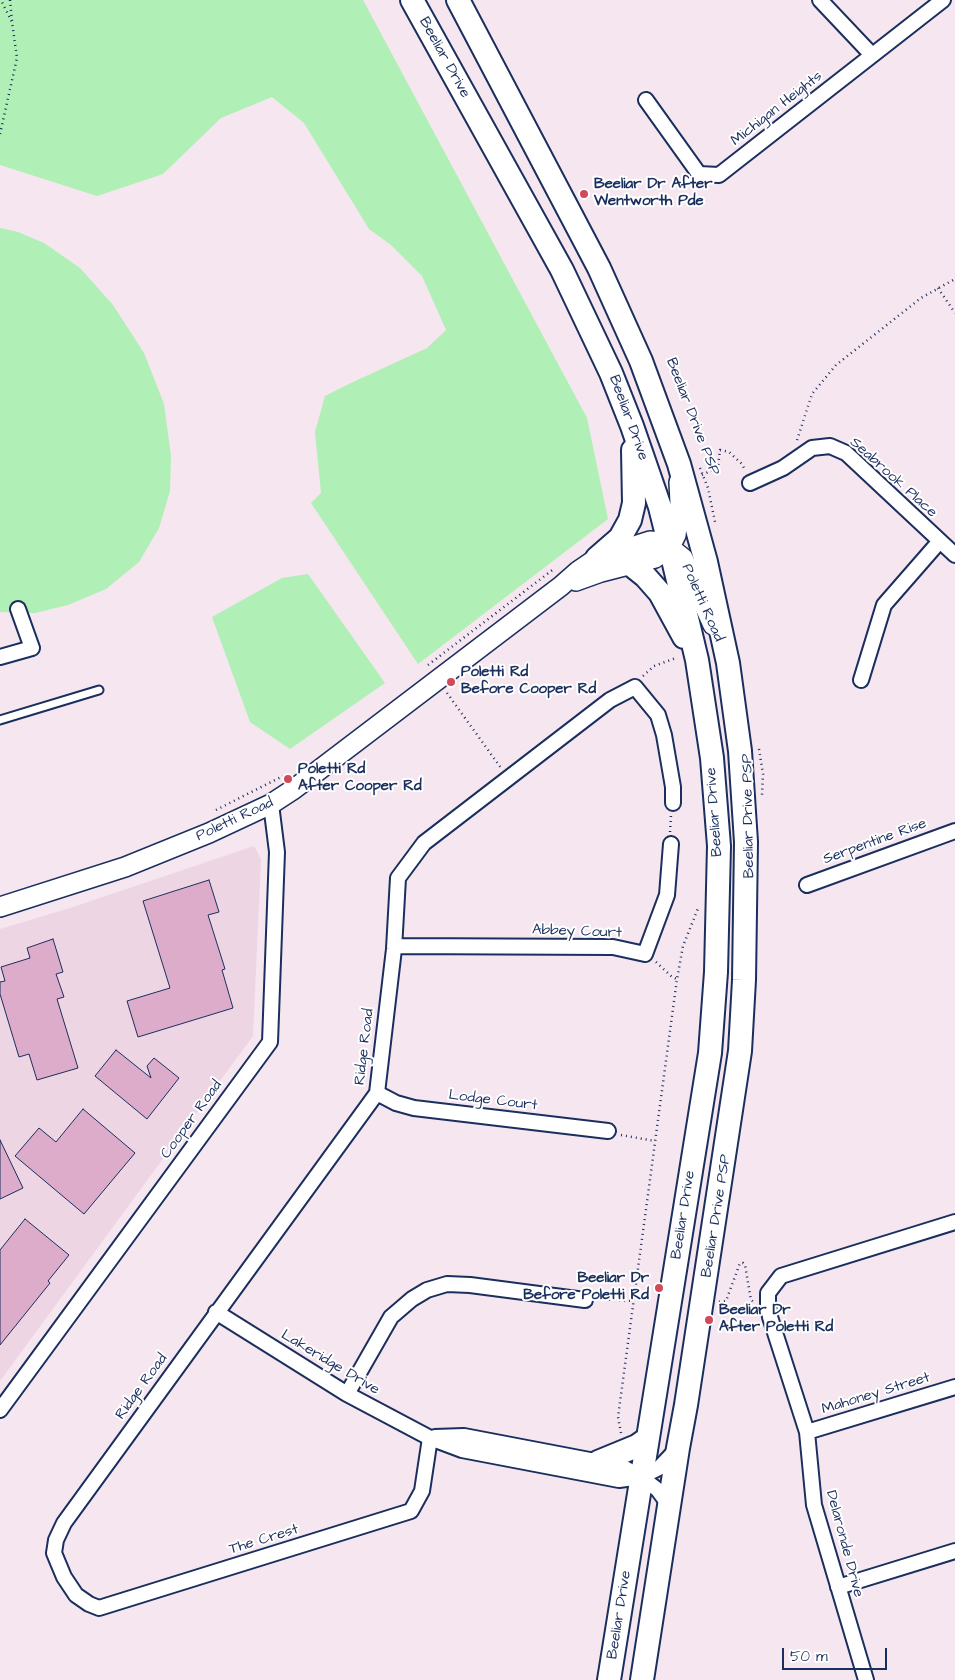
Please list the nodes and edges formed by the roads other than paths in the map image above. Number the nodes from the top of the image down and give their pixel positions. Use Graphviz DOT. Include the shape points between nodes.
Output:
graph roads {
  1 [pos="412,0"];
  2 [pos="458,0"];
  3 [pos="820,0"];
  4 [pos="943,0"];
  5 [pos="872,55"];
  6 [pos="646,100"];
  7 [pos="632,426"];
  8 [pos="691,472"];
  9 [pos="750,483"];
  10 [pos="939,542"];
  11 [pos="670,547"];
  12 [pos="955,555"];
  13 [pos="597,558"];
  14 [pos="630,564"];
  15 [pos="560,586"];
  16 [pos="18,609"];
  17 [pos="0,657"];
  18 [pos="687,659"];
  19 [pos="728,663"];
  20 [pos="861,680"];
  21 [pos="99,690"];
  22 [pos="0,720"];
  23 [pos="673,803"];
  24 [pos="271,804"];
  25 [pos="955,831"];
  26 [pos="670,844"];
  27 [pos="807,884"];
  28 [pos="0,907"];
  29 [pos="394,946"];
  30 [pos="377,1093"];
  31 [pos="608,1131"];
  32 [pos="955,1222"];
  33 [pos="585,1300"];
  34 [pos="216,1312"];
  35 [pos="955,1387"];
  36 [pos="347,1394"];
  37 [pos="0,1410"];
  38 [pos="807,1432"];
  39 [pos="430,1438"];
  40 [pos="647,1439"];
  41 [pos="678,1448"];
  42 [pos="598,1462"];
  43 [pos="641,1477"];
  44 [pos="669,1505"];
  45 [pos="955,1552"];
  46 [pos="64,1577"];
  47 [pos="838,1587"];
  48 [pos="609,1680"];
  49 [pos="642,1680"];
  50 [pos="866,1680"];
  1 -- 7 [label="highway, Beeliar Drive" via="562,270 599,346"];
  2 -- 8 [label="highway, Beeliar Drive" via="599,268"];
  3 -- 5 [label="street"];
  4 -- 5 [label="street, Michigan Heights"];
  5 -- 6 [label="street, Michigan Heights" via="719,175 699,174"];
  7 -- 11 [label="highway, Beeliar Drive"];
  7 -- 13 [label="highway" via="634,503 630,520 620,538"];
  8 -- 11 [label="main road" via="680,503 676,535"];
  8 -- 19 [label="highway, Beeliar Drive"];
  9 -- 10 [label="street, Seabrook Place" via="783,468 812,448 830,446 846,454"];
  10 -- 12 [label="street, Seabrook Place"];
  10 -- 20 [label="street" via="884,605"];
  11 -- 13 [label="main road, Poletti Road" via="663,542 650,541"];
  11 -- 14 [label="main road, Poletti Road" via="655,558"];
  11 -- 18 [label="highway, Beeliar Drive"];
  11 -- 19 [label="main road, Poletti Road" via="682,558 707,608"];
  13 -- 15 [label="main road, Poletti Road"];
  14 -- 15 [label="main road, Poletti Road"];
  14 -- 18 [label="highway" via="660,594"];
  15 -- 24 [label="main road, Poletti Road"];
  16 -- 17 [label="street" via="32,648"];
  18 -- 40 [label="highway, Beeliar Drive" via="712,758 719,846 716,972 710,1053"];
  19 -- 41 [label="highway, Beeliar Drive" via="745,806 744,980 740,1042"];
  21 -- 22 [label="lane"];
  23 -- 29 [label="street, Ridge Road" via="664,735 658,715 635,687 610,700 424,843 398,878"];
  24 -- 28 [label="main road, Poletti Road" via="208,834 125,867"];
  24 -- 37 [label="street, Cooper Road" via="276,852 270,1042"];
  25 -- 27 [label="street, Serpentine Rise"];
  26 -- 29 [label="street, Abbey Court" via="667,895 645,954 613,947"];
  29 -- 30 [label="street, Ridge Road"];
  30 -- 31 [label="street, Lodge Court" via="414,1108"];
  30 -- 34 [label="street, Ridge Road"];
  32 -- 38 [label="street, Delaronde Drive" via="782,1276 774,1284 768,1293 769,1311"];
  33 -- 36 [label="street" via="470,1285 447,1284 427,1290 391,1317"];
  34 -- 36 [label="street, Lakeridge Drive"];
  34 -- 46 [label="street, Ridge Road" via="64,1523 54,1553"];
  35 -- 38 [label="street, Mahoney Street"];
  36 -- 39 [label="street, Lakeridge Drive"];
  38 -- 47 [label="street, Delaronde Drive" via="814,1505"];
  39 -- 42 [label="street" via="464,1436"];
  39 -- 43 [label="street, Lakeridge Drive" via="462,1450 618,1480"];
  39 -- 46 [label="street, The Crest" via="422,1490 411,1511 99,1608 76,1595"];
  40 -- 42 [label="highway"];
  40 -- 43 [label="highway, Beeliar Drive"];
  41 -- 43 [label="street, Lakeridge Drive" via="659,1468"];
  41 -- 44 [label="highway, Beeliar Drive"];
  42 -- 43 [label="street" via="621,1466"];
  43 -- 44 [label="street" via="658,1490"];
  43 -- 48 [label="highway, Beeliar Drive"];
  44 -- 49 [label="highway, Beeliar Drive"];
  45 -- 47 [label="street"];
  47 -- 50 [label="street, Delaronde Drive"];
}
